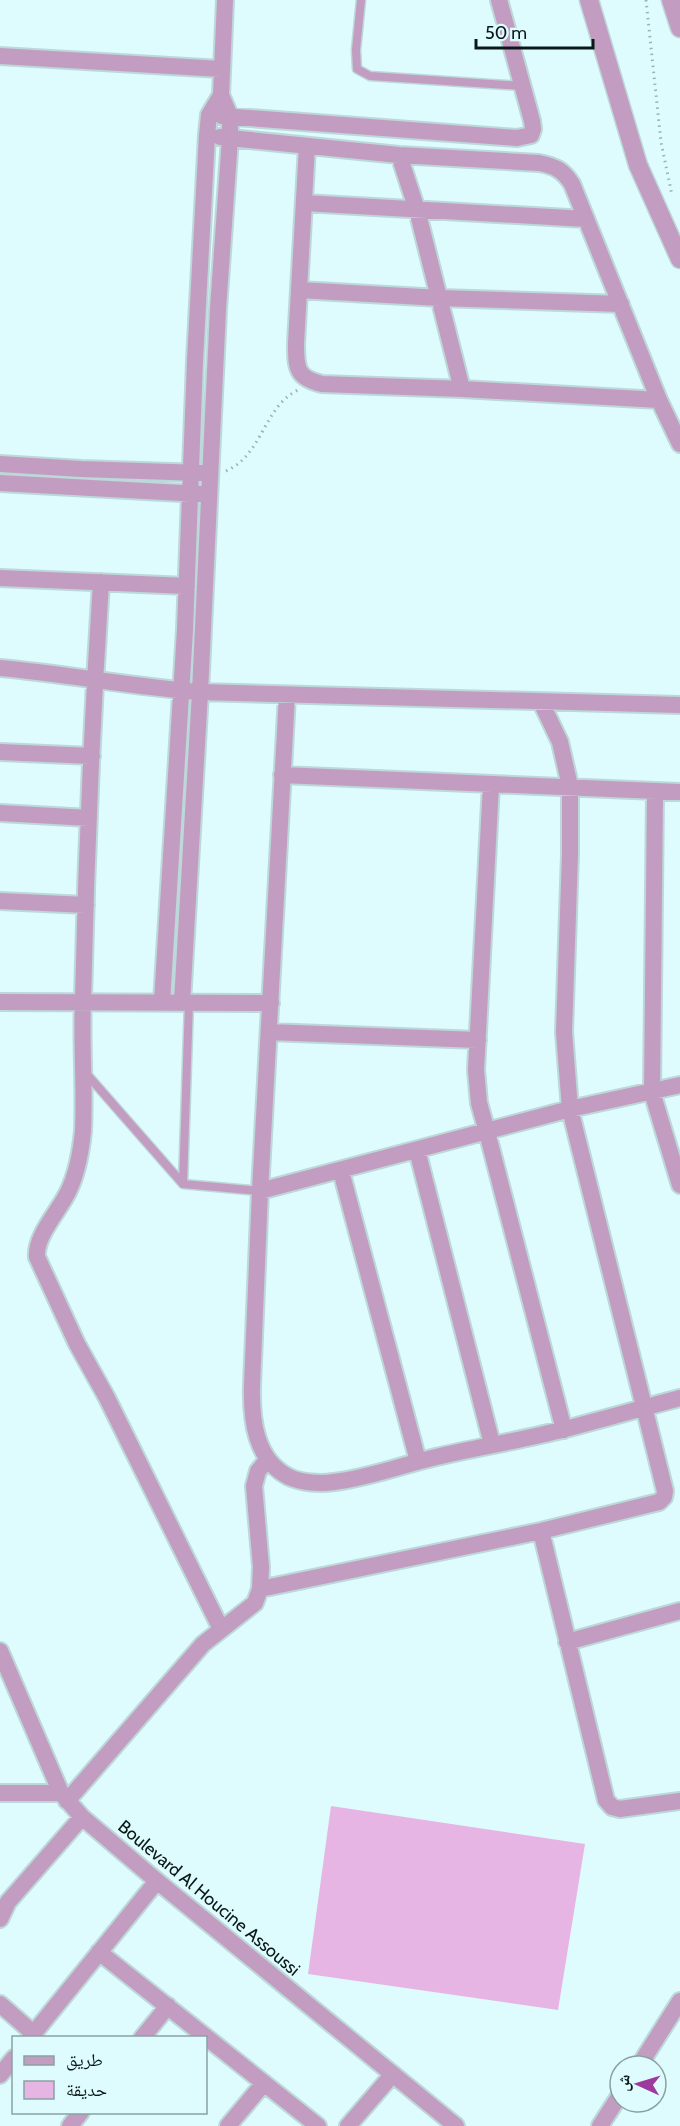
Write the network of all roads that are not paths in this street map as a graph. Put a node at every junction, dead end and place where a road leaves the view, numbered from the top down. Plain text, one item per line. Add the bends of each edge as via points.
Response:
1 (225, 0) edge
2 (361, 0) edge
3 (499, 0) edge
4 (589, 0) edge
5 (671, 0) edge
6 (680, 28) edge
7 (0, 56) edge
8 (221, 69) junction
9 (523, 87) junction
10 (221, 95) junction
11 (209, 115) junction
12 (230, 117) junction
13 (207, 135) junction
14 (230, 138) junction
15 (307, 146) junction
16 (399, 155) junction
17 (304, 203) junction
18 (417, 210) junction
19 (586, 219) junction
20 (680, 259) edge
21 (298, 290) junction
22 (440, 298) junction
23 (621, 304) junction
24 (462, 389) junction
25 (659, 400) junction
26 (680, 444) edge
27 (0, 464) edge
28 (190, 472) junction
29 (211, 473) junction
30 (0, 483) edge
31 (190, 494) junction
32 (210, 495) junction
33 (0, 578) edge
34 (101, 582) junction
35 (186, 586) junction
36 (0, 668) edge
37 (95, 680) junction
38 (182, 691) junction
39 (200, 692) junction
40 (287, 694) junction
41 (541, 702) junction
42 (680, 705) edge
43 (0, 752) edge
44 (92, 756) junction
45 (282, 775) junction
46 (491, 783) junction
47 (570, 786) junction
48 (655, 791) junction
49 (680, 792) edge
50 (0, 813) edge
51 (89, 818) junction
52 (0, 901) edge
53 (86, 905) junction
54 (0, 1002) edge
55 (162, 1002) junction
56 (186, 1002) junction
57 (82, 1003) junction
58 (271, 1003) junction
59 (269, 1032) junction
60 (477, 1040) junction
61 (84, 1071) junction
62 (680, 1085) edge
63 (652, 1092) junction
64 (570, 1109) junction
65 (486, 1132) junction
66 (417, 1150) junction
67 (341, 1171) junction
68 (183, 1184) junction
69 (680, 1185) edge
70 (260, 1191) junction
71 (680, 1398) edge
72 (644, 1407) junction
73 (564, 1430) junction
74 (492, 1444) junction
75 (268, 1459) junction
76 (418, 1461) junction
77 (541, 1531) junction
78 (260, 1589) junction
79 (680, 1611) edge
80 (221, 1629) junction
81 (567, 1642) junction
82 (0, 1651) edge
83 (0, 1793) edge
84 (64, 1797) junction
85 (680, 1801) edge
86 (82, 1817) junction
87 (157, 1881) junction
88 (4, 1901) edge
89 (0, 1919) edge
90 (99, 1952) junction
91 (680, 2001) edge
92 (0, 2004) edge
93 (168, 2006) junction
94 (32, 2035) edge
95 (143, 2036) edge
96 (205, 2036) edge
97 (207, 2037) edge
98 (647, 2054) edge
99 (12, 2060) edge
100 (393, 2074) junction
101 (0, 2075) edge
102 (264, 2083) junction
103 (79, 2114) edge
104 (70, 2126) edge
105 (228, 2126) edge
106 (318, 2126) edge
107 (348, 2126) edge
108 (456, 2126) edge

1 - 8 street
2 - 9 lane via 357,69 370,76
3 - 9 street
4 - 20 street via 638,165
5 - 6 street
7 - 8 street
8 - 10 street
9 - 12 street via 533,129 525,137
10 - 11 street
10 - 12 street
11 - 12 street
11 - 13 street
12 - 14 street
13 - 14 street
13 - 28 street
14 - 15 street
14 - 29 street
15 - 16 street
15 - 17 street
16 - 18 street
16 - 19 street via 553,166 565,173 572,184
17 - 18 street
17 - 21 street
18 - 19 street
18 - 22 street
19 - 23 street
21 - 22 street
21 - 24 street via 297,366 304,378 322,384
22 - 23 street
22 - 24 street
23 - 25 street
24 - 25 street
25 - 26 street
27 - 28 street
28 - 29 street
28 - 31 street
29 - 32 street
30 - 31 street
31 - 32 street
31 - 35 street
32 - 39 street
33 - 34 street
34 - 35 street
34 - 37 street
35 - 38 street
36 - 37 street
37 - 38 street
37 - 44 street
38 - 39 street
38 - 55 street
39 - 40 street
39 - 56 street
40 - 41 street
40 - 45 street
41 - 42 street
41 - 47 street via 560,742
43 - 44 street
44 - 51 street
45 - 46 street
45 - 58 street
46 - 47 street
46 - 60 street
47 - 48 street
47 - 64 street via 564,1032
48 - 49 street
48 - 63 street
50 - 51 street
51 - 53 street
52 - 53 street
53 - 57 street
54 - 57 street
55 - 56 street
55 - 57 street
56 - 58 street
56 - 68 lane
57 - 61 street
58 - 59 street
59 - 60 street
59 - 70 street
60 - 65 street via 478,1089
61 - 68 lane
61 - 80 street via 83,1131 76,1172 41,1238 37,1257
62 - 63 street
63 - 64 street
63 - 69 street
64 - 65 street
64 - 72 street
65 - 66 street
65 - 73 street
66 - 67 street
66 - 74 street
67 - 70 street
67 - 76 street
68 - 70 lane
70 - 75 street via 251,1414
71 - 72 street
72 - 73 street
72 - 77 street via 664,1497 659,1502
73 - 74 street
74 - 76 street
75 - 76 street via 291,1478 319,1483
75 - 78 street via 258,1471 254,1486
77 - 78 street
77 - 81 street
78 - 80 street via 255,1603
79 - 81 street
80 - 84 street
81 - 85 street via 606,1800 621,1809
82 - 84 street, Boulevard Al Houcine Assoussi
83 - 84 street
84 - 86 street, Boulevard Al Houcine Assoussi
86 - 87 street, Boulevard Al Houcine Assoussi
86 - 88 street
87 - 90 street
87 - 100 street, Boulevard Al Houcine Assoussi
88 - 89 street
90 - 93 street
90 - 94 street
91 - 98 street
92 - 94 street
93 - 95 street
93 - 96 street
97 - 102 street
99 - 101 street
100 - 107 street
100 - 108 street, Boulevard Al Houcine Assoussi
102 - 105 street
102 - 106 street
103 - 104 street

